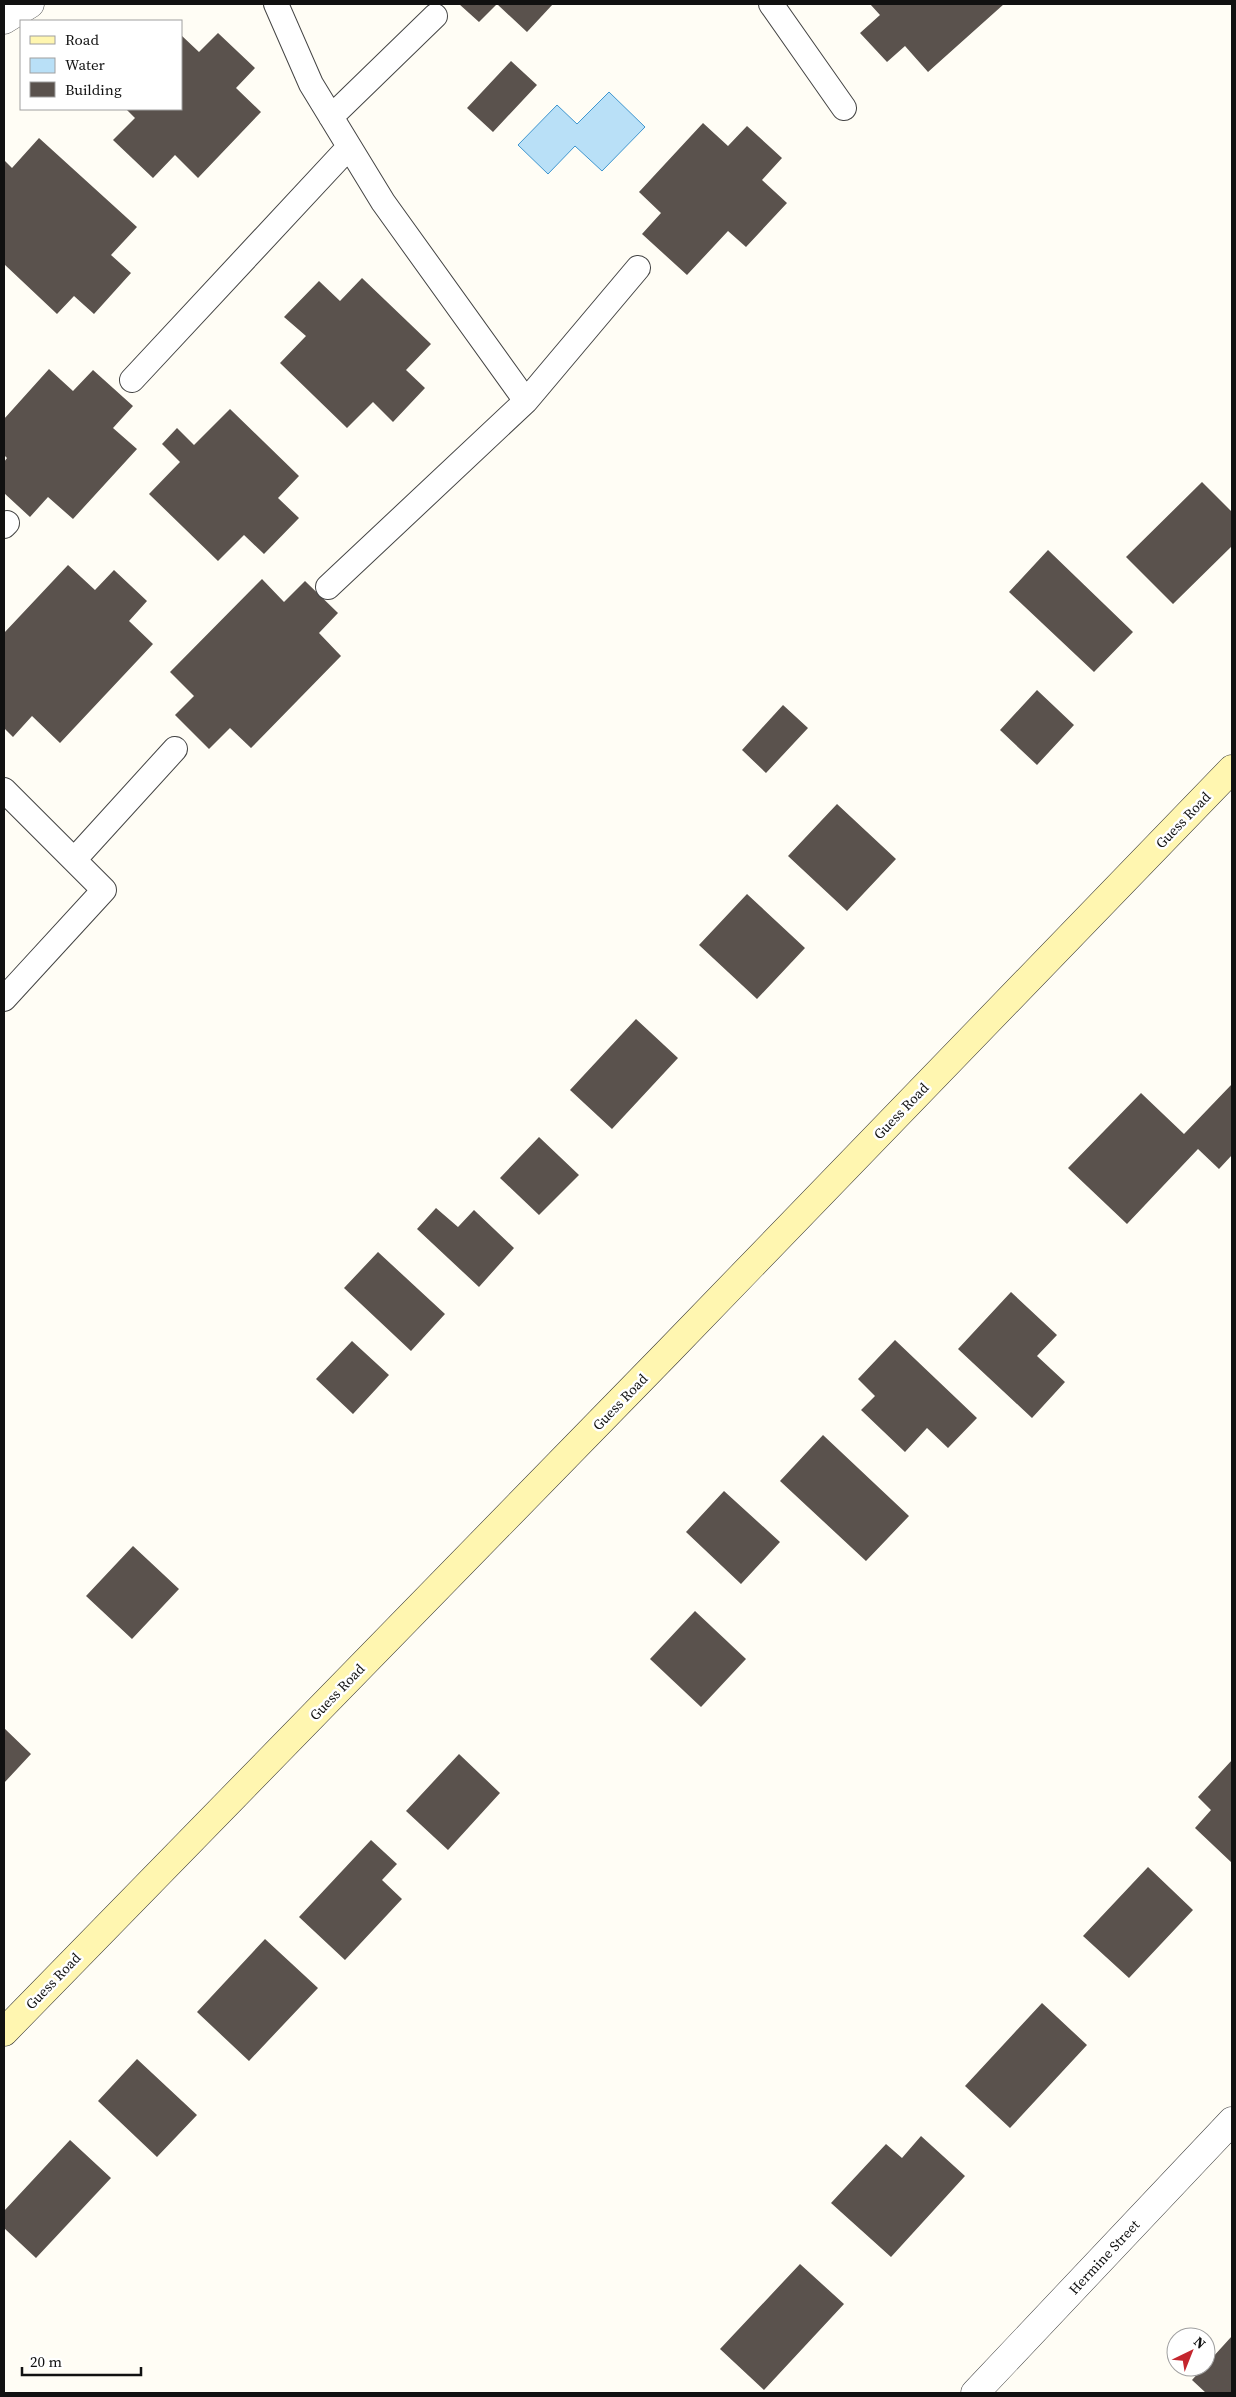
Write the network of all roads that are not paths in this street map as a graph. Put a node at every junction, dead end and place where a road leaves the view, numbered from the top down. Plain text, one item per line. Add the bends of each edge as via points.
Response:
1 (30, 4) edge
2 (276, 4) edge
3 (771, 4) edge
4 (435, 16) dead end
5 (4, 20) edge
6 (844, 108) dead end
7 (331, 117) junction
8 (349, 147) junction
9 (638, 268) dead end
10 (132, 380) dead end
11 (526, 401) junction
12 (328, 587) dead end
13 (175, 749) dead end
14 (1232, 769) edge
15 (4, 790) edge
16 (74, 860) junction
17 (4, 999) edge
18 (4, 2032) edge
19 (1232, 2121) edge
20 (975, 2393) edge

1 - 5 street
2 - 7 lane via 311,84
3 - 6 lane
4 - 7 lane
7 - 8 lane
8 - 10 lane
8 - 11 lane via 383,202
9 - 11 lane
11 - 12 lane
13 - 16 lane
14 - 18 main road, Guess Road
15 - 16 lane
16 - 17 lane via 104,890
19 - 20 street, Hermine Street

